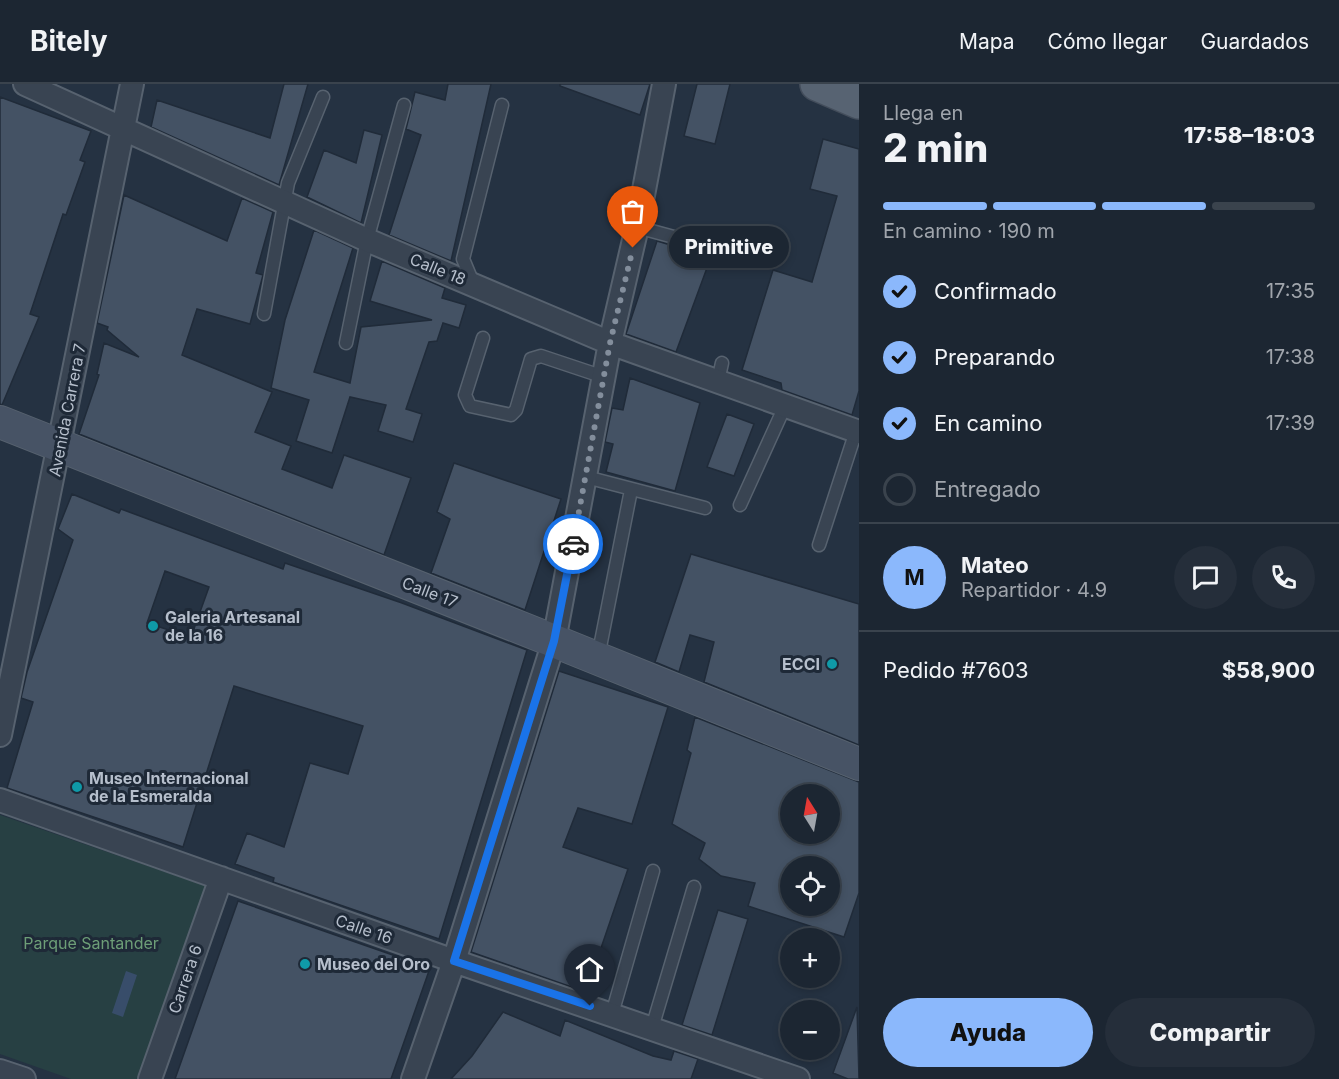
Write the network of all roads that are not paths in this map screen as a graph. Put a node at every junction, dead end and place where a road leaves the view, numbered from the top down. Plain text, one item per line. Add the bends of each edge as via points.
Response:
1 (25, 84) edge
2 (132, 84) edge
3 (664, 84) edge
4 (817, 84) edge
5 (323, 97) dead end
6 (859, 102) edge
7 (404, 105) dead end
8 (502, 105) dead end
9 (124, 129) junction
10 (283, 201) junction
11 (637, 227) junction
12 (367, 240) junction
13 (751, 258) dead end
14 (473, 283) junction
15 (264, 314) dead end
16 (483, 338) dead end
17 (346, 343) dead end
18 (610, 343) junction
19 (604, 377) junction
20 (785, 406) junction
21 (0, 422) edge
22 (858, 431) edge
23 (60, 447) junction
24 (586, 477) junction
25 (631, 490) junction
26 (740, 505) dead end
27 (705, 508) dead end
28 (819, 545) dead end
29 (554, 641) junction
30 (598, 658) junction
31 (0, 735) edge
32 (859, 764) edge
33 (0, 800) edge
34 (653, 871) dead end
35 (221, 879) junction
36 (694, 887) dead end
37 (454, 961) junction
38 (612, 1014) junction
39 (652, 1028) junction
40 (0, 1071) edge
41 (24, 1079) edge
42 (150, 1079) edge
43 (413, 1079) edge
44 (798, 1079) edge

1 - 9 street, Calle 18
2 - 9 street, Avenida Carrera 7
3 - 11 street
4 - 6 main road
5 - 10 lane
7 - 12 lane
8 - 14 lane via 464,259
9 - 10 street, Calle 18
9 - 23 street, Avenida Carrera 7
10 - 12 street, Calle 18
10 - 15 lane
11 - 13 lane
11 - 18 street
12 - 14 street, Calle 18
12 - 17 lane
14 - 18 street, Calle 18
16 - 19 lane via 465,395 470,406 511,415 535,357
18 - 19 street
18 - 20 street, Calle 18 via 720,372
19 - 24 street
20 - 22 street, Calle 18
20 - 26 lane
21 - 23 street, Calle 17
22 - 28 lane
23 - 29 street, Calle 17
23 - 31 street, Avenida Carrera 7
24 - 25 lane
24 - 29 street
25 - 27 lane
25 - 30 lane
29 - 30 street, Calle 17
29 - 37 street
30 - 32 street, Calle 17
33 - 35 street, Calle 16
34 - 38 lane
35 - 37 street, Calle 16
35 - 42 street, Carrera 6
36 - 39 lane
37 - 38 street, Calle 16
37 - 43 street
38 - 39 street, Calle 16
39 - 44 street, Calle 16
40 - 41 street

